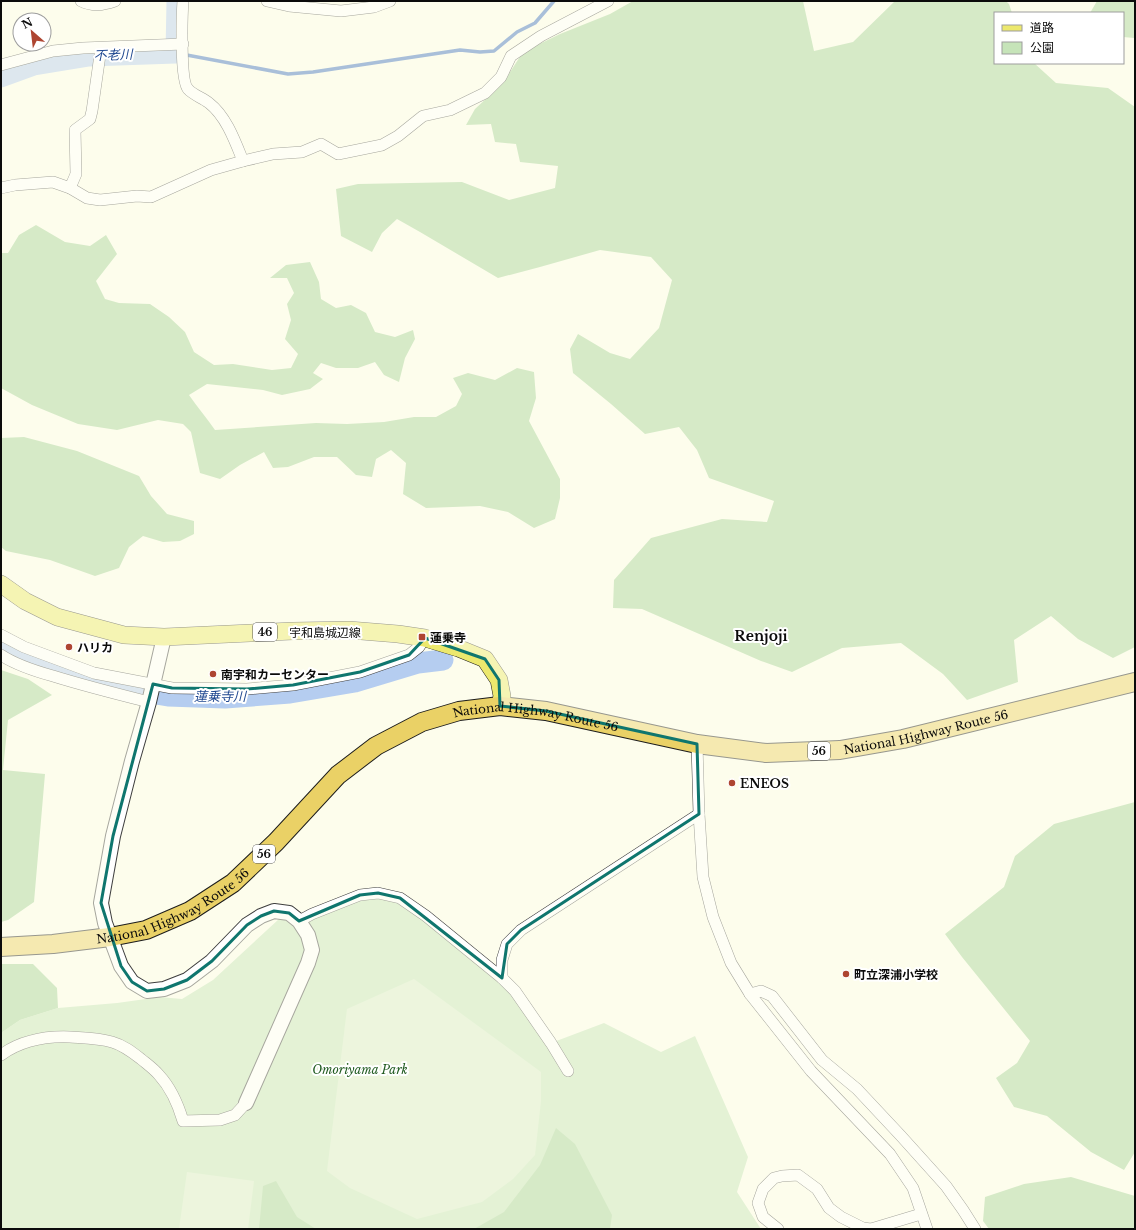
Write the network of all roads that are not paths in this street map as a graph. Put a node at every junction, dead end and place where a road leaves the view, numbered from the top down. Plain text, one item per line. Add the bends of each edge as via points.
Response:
1 (82, 1) edge
2 (114, 1) edge
3 (183, 1) edge
4 (267, 1) edge
5 (390, 1) edge
6 (608, 1) edge
7 (183, 44) junction
8 (102, 48) junction
9 (1, 65) edge
10 (243, 161) junction
11 (1, 188) edge
12 (70, 188) junction
13 (1, 584) edge
14 (1, 635) edge
15 (164, 637) junction
16 (425, 638) junction
17 (1, 656) edge
18 (1135, 682) edge
19 (153, 684) junction
20 (149, 702) junction
21 (500, 706) junction
22 (697, 744) junction
23 (698, 814) junction
24 (299, 921) junction
25 (110, 938) junction
26 (1, 947) edge
27 (502, 978) junction
28 (750, 994) junction
29 (1, 1055) edge
30 (568, 1071) dead end
31 (246, 1103) joint
32 (921, 1214) junction
33 (778, 1229) edge
34 (928, 1229) edge
35 (975, 1229) edge

1 - 2 street via 89,5 101,5
3 - 7 street
4 - 5 street via 341,12 374,7
6 - 10 street via 541,36 512,56 501,77 485,93 450,110 423,116 382,145 338,154 321,144 302,152 273,154
7 - 8 street
7 - 10 street via 184,80 188,89 210,103 220,114
8 - 9 street via 53,51
8 - 12 street via 90,119 75,130 76,174
10 - 12 street via 211,170 151,197 100,200 87,198
11 - 12 street via 15,184 53,182
13 - 15 main road, 宇和島城辺線 / 46 via 24,601 56,617 124,635
14 - 19 street via 24,647 94,673
15 - 16 main road, 宇和島城辺線 / 46 via 349,630
15 - 19 street
16 - 19 street via 409,655 360,672 293,685 247,689 172,688
16 - 21 main road, 宇和島城辺線 / 46 via 485,659 498,680 502,696
17 - 20 street via 44,674 89,688
18 - 22 highway, National Highway Route 56 / 56 via 903,739 840,750 766,753
19 - 20 street
20 - 25 street via 113,836 101,903
21 - 22 highway, National Highway Route 56 / 56 via 546,711
21 - 25 highway, National Highway Route 56 / 56 via 459,711 422,722 376,746 338,775 276,842 233,883 190,911 146,930
22 - 23 street
23 - 27 street via 521,930 507,944 502,960
23 - 28 street via 703,877 713,917 731,963
24 - 25 street via 289,913 274,911 261,916 247,925 212,962 187,980 164,989 147,991 132,982 121,966
24 - 27 street via 360,895 378,893 400,898
24 - 31 street via 308,935 312,950
25 - 26 highway, National Highway Route 56 / 56
27 - 30 street via 551,1043
28 - 32 street via 811,1071 890,1154 913,1188
28 - 35 street via 761,991 772,996 822,1060 857,1090 946,1186
29 - 31 street via 10,1048 35,1039 95,1038 114,1042 131,1051 158,1074 178,1105 183,1121 220,1120 235,1115
32 - 33 street via 871,1229 863,1228 829,1208 817,1189 798,1175 782,1176 774,1178 763,1189 758,1202 763,1217
32 - 34 street

